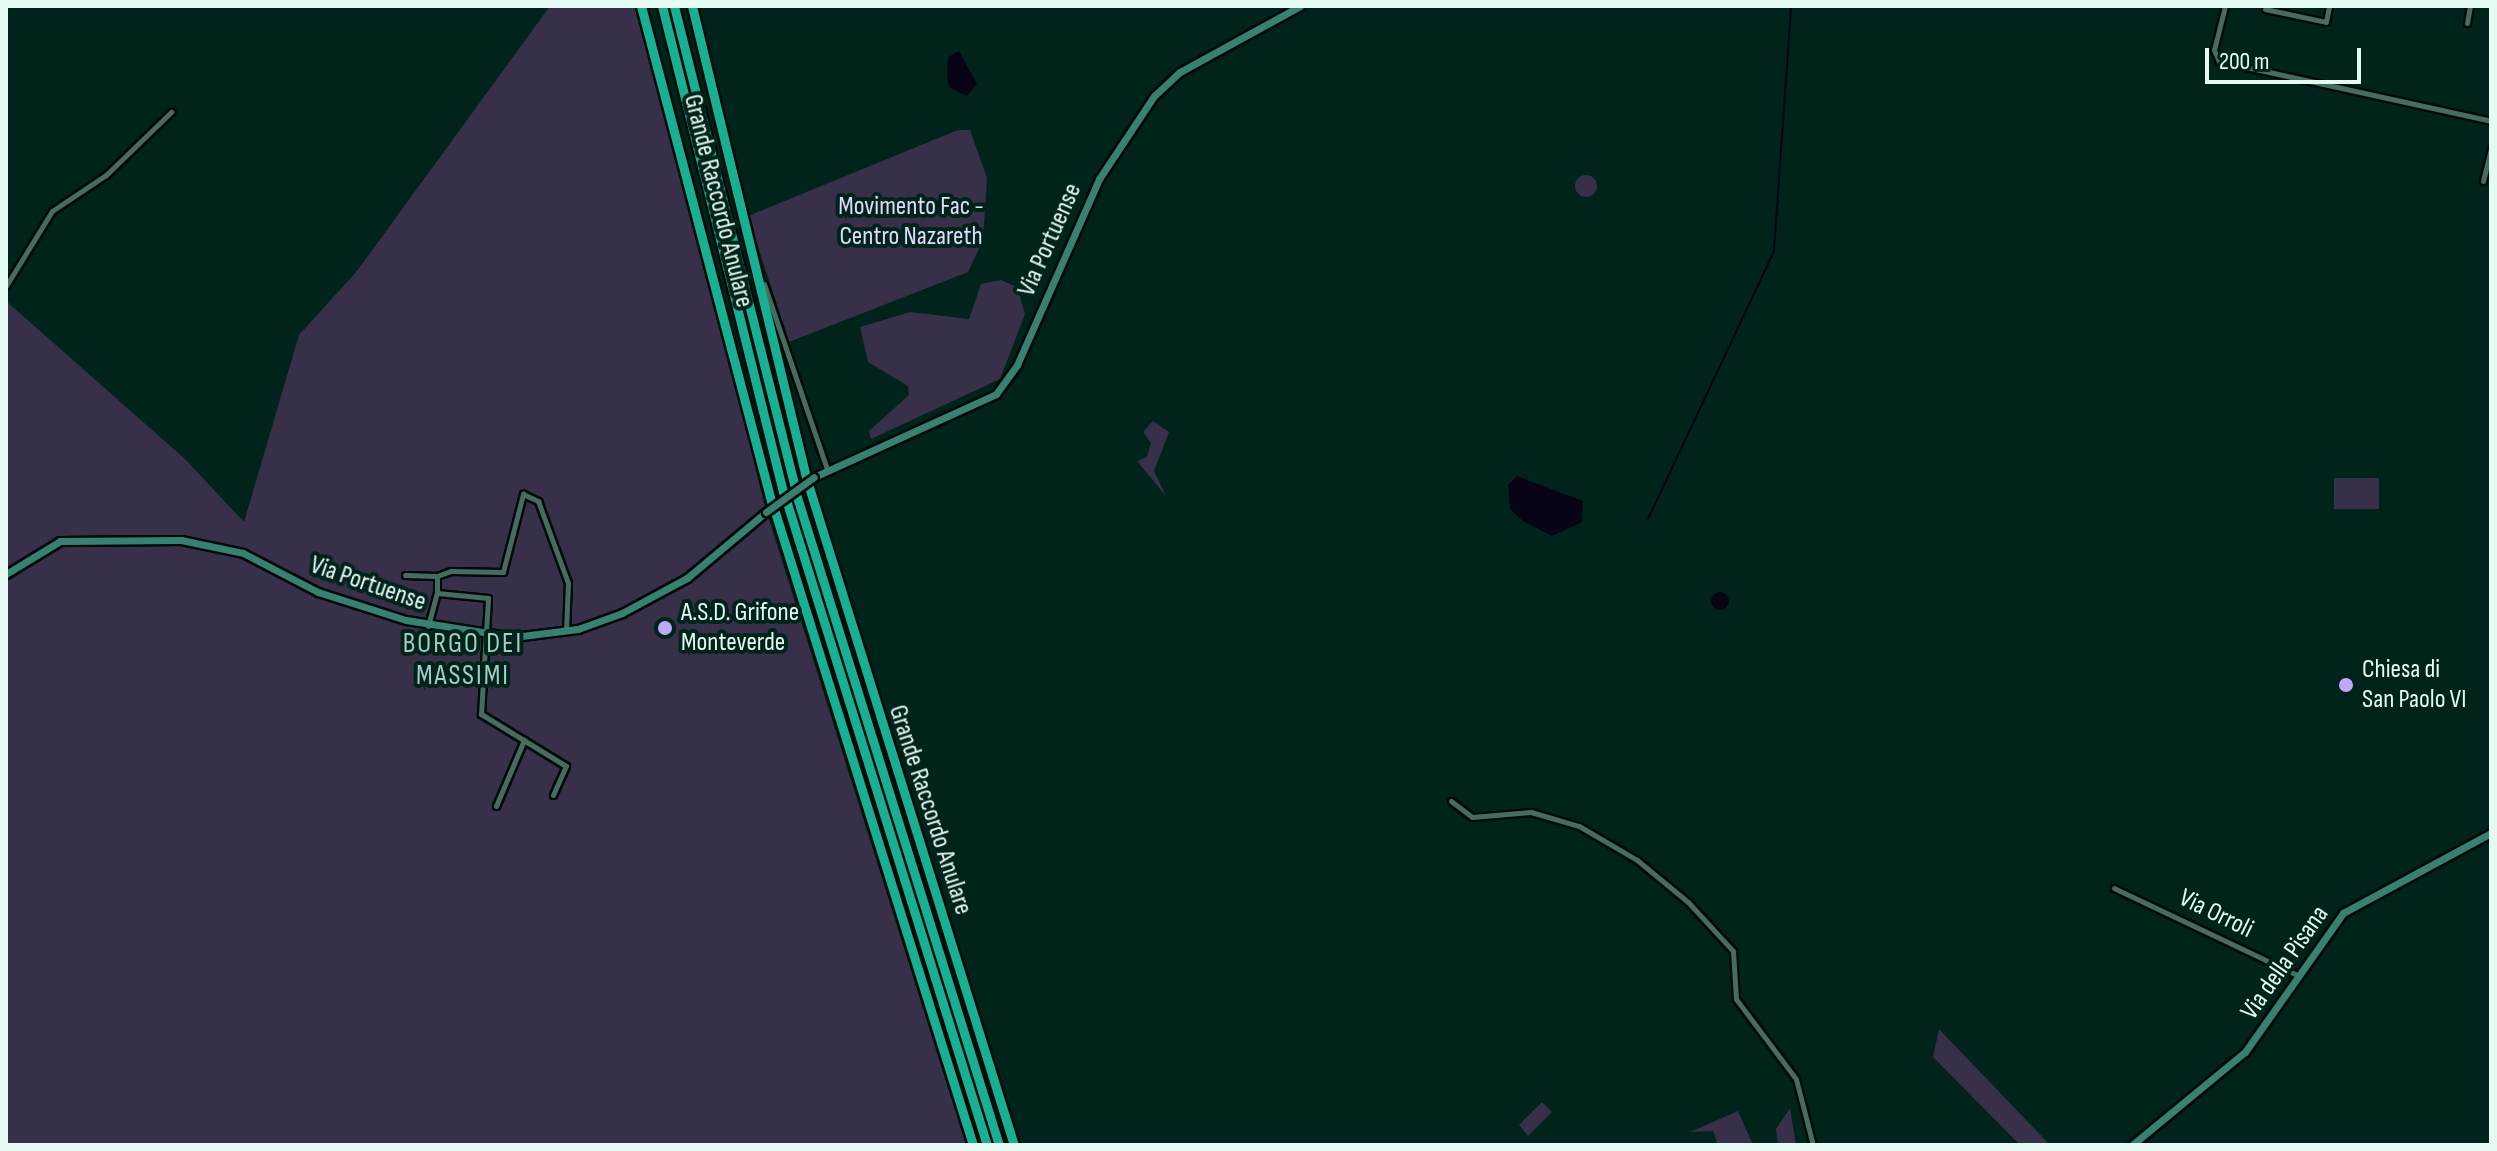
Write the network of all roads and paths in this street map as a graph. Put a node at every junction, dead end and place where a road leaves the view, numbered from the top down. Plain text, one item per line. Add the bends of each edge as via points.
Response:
1 (641, 6) edge
2 (662, 6) edge
3 (674, 6) edge
4 (692, 6) edge
5 (1300, 6) edge
6 (2225, 6) edge
7 (2329, 6) edge
8 (2470, 6) edge
9 (2265, 9) dead end
10 (2467, 23) dead end
11 (171, 112) dead end
12 (2491, 121) edge
13 (2491, 149) edge
14 (2483, 181) dead end
15 (754, 247) dead end
16 (6, 286) edge
17 (827, 469) junction
18 (810, 477) junction
19 (794, 485) dead end
20 (809, 487) dead end
21 (783, 492) dead end
22 (797, 497) dead end
23 (771, 501) dead end
24 (787, 503) dead end
25 (770, 512) junction
26 (6, 574) edge
27 (405, 575) dead end
28 (437, 576) junction
29 (437, 593) junction
30 (428, 626) junction
31 (566, 631) junction
32 (489, 636) junction
33 (524, 740) junction
34 (553, 795) dead end
35 (1451, 801) dead end
36 (496, 806) dead end
37 (2491, 833) edge
38 (2114, 888) dead end
39 (2300, 977) junction
40 (972, 1145) edge
41 (987, 1145) edge
42 (999, 1145) edge
43 (1014, 1145) edge
44 (1813, 1145) edge
45 (2132, 1145) edge

1 - 23 highway, Grande Raccordo Anulare
2 - 21 highway, Grande Raccordo Anulare
3 - 19 highway, Grande Raccordo Anulare
4 - 18 highway, Grande Raccordo Anulare
5 - 17 main road, Via Portuense via 1180,72 1154,96 1099,179 1017,365 997,392
6 - 12 street via 2214,46 2218,60
7 - 9 street via 2326,22
8 - 10 street
11 - 16 street via 106,175 52,211
13 - 14 street
15 - 17 street
17 - 18 main road, Via Portuense
18 - 25 main road, Via Portuense, bridge
20 - 43 highway, Grande Raccordo Anulare
22 - 42 highway, Grande Raccordo Anulare
24 - 41 highway, Grande Raccordo Anulare
25 - 31 main road, Via Portuense via 687,578 601,623
25 - 40 highway
26 - 30 main road, Via Portuense via 78,538 191,542 243,553 318,592
27 - 28 street
28 - 29 street
28 - 31 street via 503,572 523,494 530,496 538,501 568,583
29 - 30 street
29 - 32 street via 488,598
30 - 32 main road, Via Portuense
31 - 32 main road, Via Portuense
32 - 33 street via 481,714
33 - 34 street via 566,766
33 - 36 street
35 - 44 street via 1471,817 1531,812 1579,826 1629,854 1688,902 1733,951 1736,999 1796,1079
37 - 39 main road, Via della Pisana via 2355,903
38 - 39 street, Via Orroli
39 - 45 main road, Via della Pisana via 2238,1060

